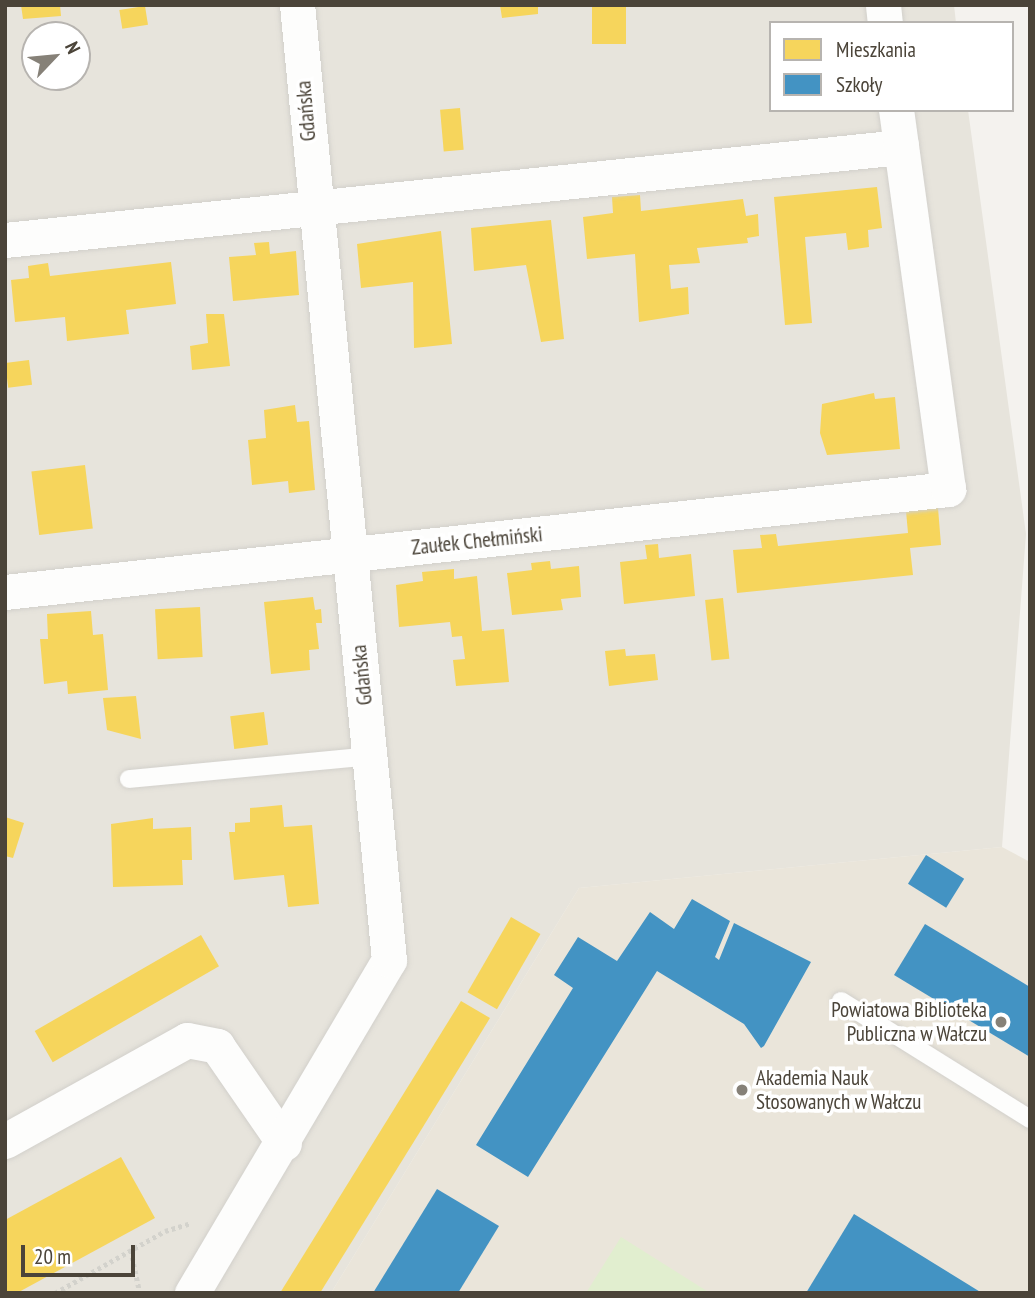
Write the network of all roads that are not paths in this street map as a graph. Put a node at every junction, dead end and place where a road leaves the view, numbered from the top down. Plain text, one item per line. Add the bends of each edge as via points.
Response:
1 (297, 5) edge
2 (896, 112) edge
3 (901, 147) junction
4 (314, 210) junction
5 (5, 240) edge
6 (349, 555) junction
7 (5, 592) edge
8 (371, 756) junction
9 (129, 779) dead end
10 (841, 1001) dead end
11 (1030, 1119) edge
12 (5, 1141) edge
13 (284, 1143) junction
14 (192, 1293) edge

1 - 4 street, Gdańska
2 - 3 street
3 - 4 street
3 - 6 street, Zaułek Chełmiński via 948,489
4 - 5 street
4 - 6 street, Gdańska
6 - 7 street, Zaułek Chełmiński
6 - 8 street, Gdańska
8 - 9 lane
8 - 13 street, Gdańska via 389,960
10 - 11 lane
12 - 13 street via 187,1040 217,1046
13 - 14 street, Gdańska

